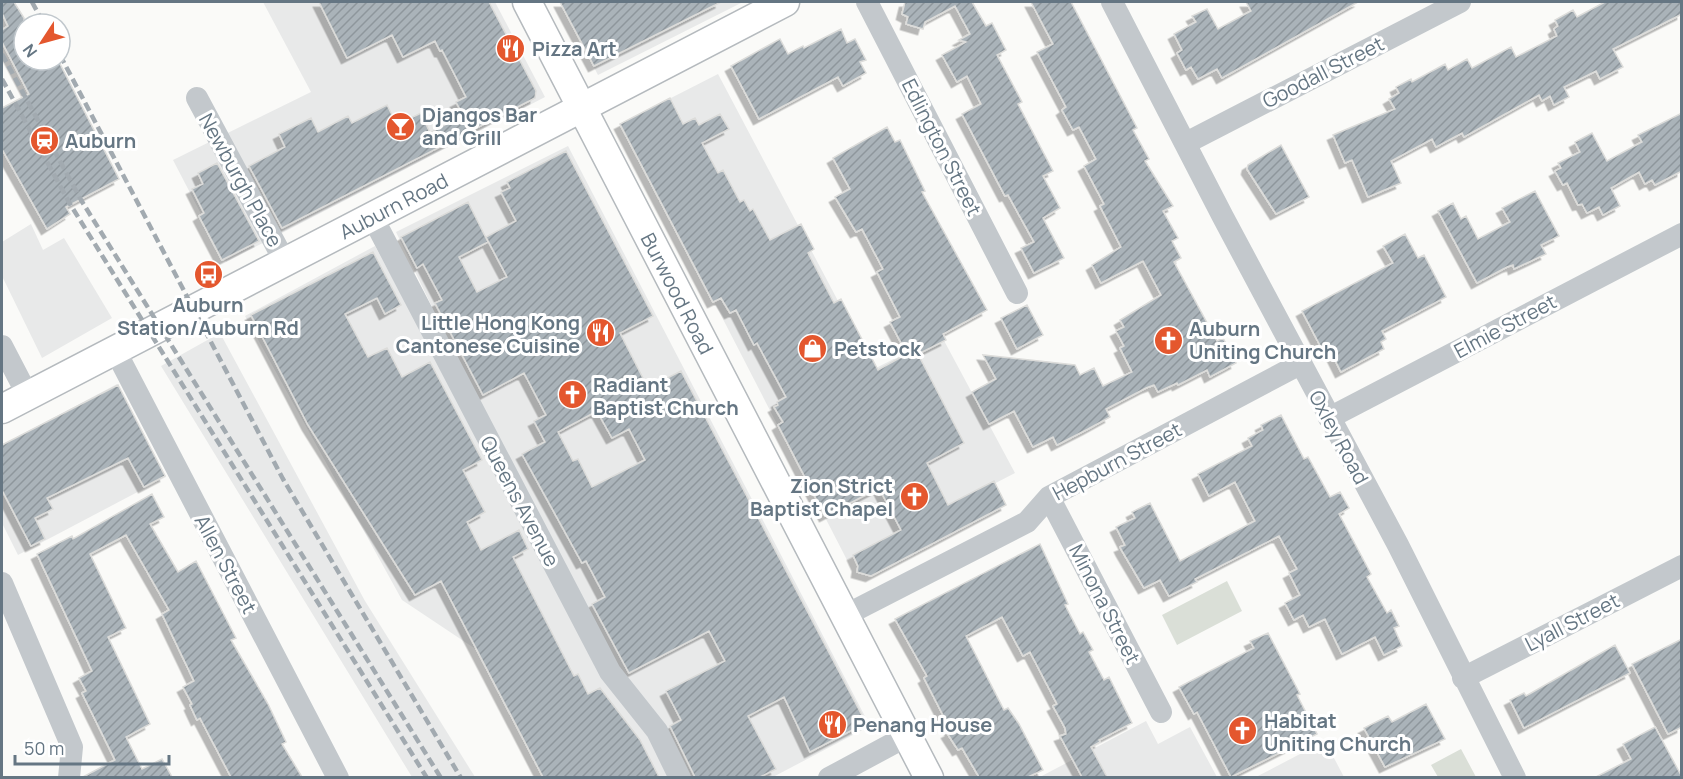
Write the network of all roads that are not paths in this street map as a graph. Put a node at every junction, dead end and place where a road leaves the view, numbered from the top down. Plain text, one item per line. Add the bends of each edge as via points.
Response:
1 (526, 2) edge
2 (867, 2) edge
3 (1112, 2) edge
4 (1460, 2) edge
5 (769, 5) edge
6 (197, 98) dead end
7 (581, 109) junction
8 (1186, 143) junction
9 (372, 216) junction
10 (1682, 234) edge
11 (285, 262) junction
12 (1017, 293) dead end
13 (2, 346) edge
14 (115, 350) junction
15 (1300, 364) junction
16 (28, 396) junction
17 (2, 409) edge
18 (1329, 418) junction
19 (1049, 497) junction
20 (1682, 566) edge
21 (2, 583) edge
22 (844, 616) junction
23 (1463, 678) junction
24 (1161, 712) dead end
25 (907, 735) junction
26 (69, 777) edge
27 (338, 777) edge
28 (680, 777) edge
29 (829, 777) edge
30 (929, 777) edge
31 (1515, 777) edge

1 - 7 main road, Burwood Road
2 - 12 street, Edlington Street
3 - 8 street, Oxley Road
4 - 8 street, Goodall Street
5 - 7 main road, Auburn Road
6 - 11 street, Newburgh Place
7 - 9 main road, Auburn Road
7 - 22 main road, Burwood Road
8 - 15 street, Oxley Road
9 - 11 main road, Auburn Road
9 - 28 street, Queens Avenue via 610,672 657,731
10 - 18 street, Elmie Street
11 - 14 main road, Auburn Road
13 - 16 street
14 - 16 main road, Auburn Road
14 - 27 street, Allen Street
15 - 18 street, Oxley Road
15 - 19 street, Hepburn Street
16 - 17 main road, Auburn Road
18 - 23 street, Oxley Road via 1398,545
19 - 22 street, Hepburn Street via 1027,522
19 - 24 street, Minona Street
20 - 23 street, Lyall Street
21 - 26 street via 72,747
22 - 25 main road, Burwood Road
23 - 31 street, Oxley Road
25 - 29 street
25 - 30 main road, Burwood Road

